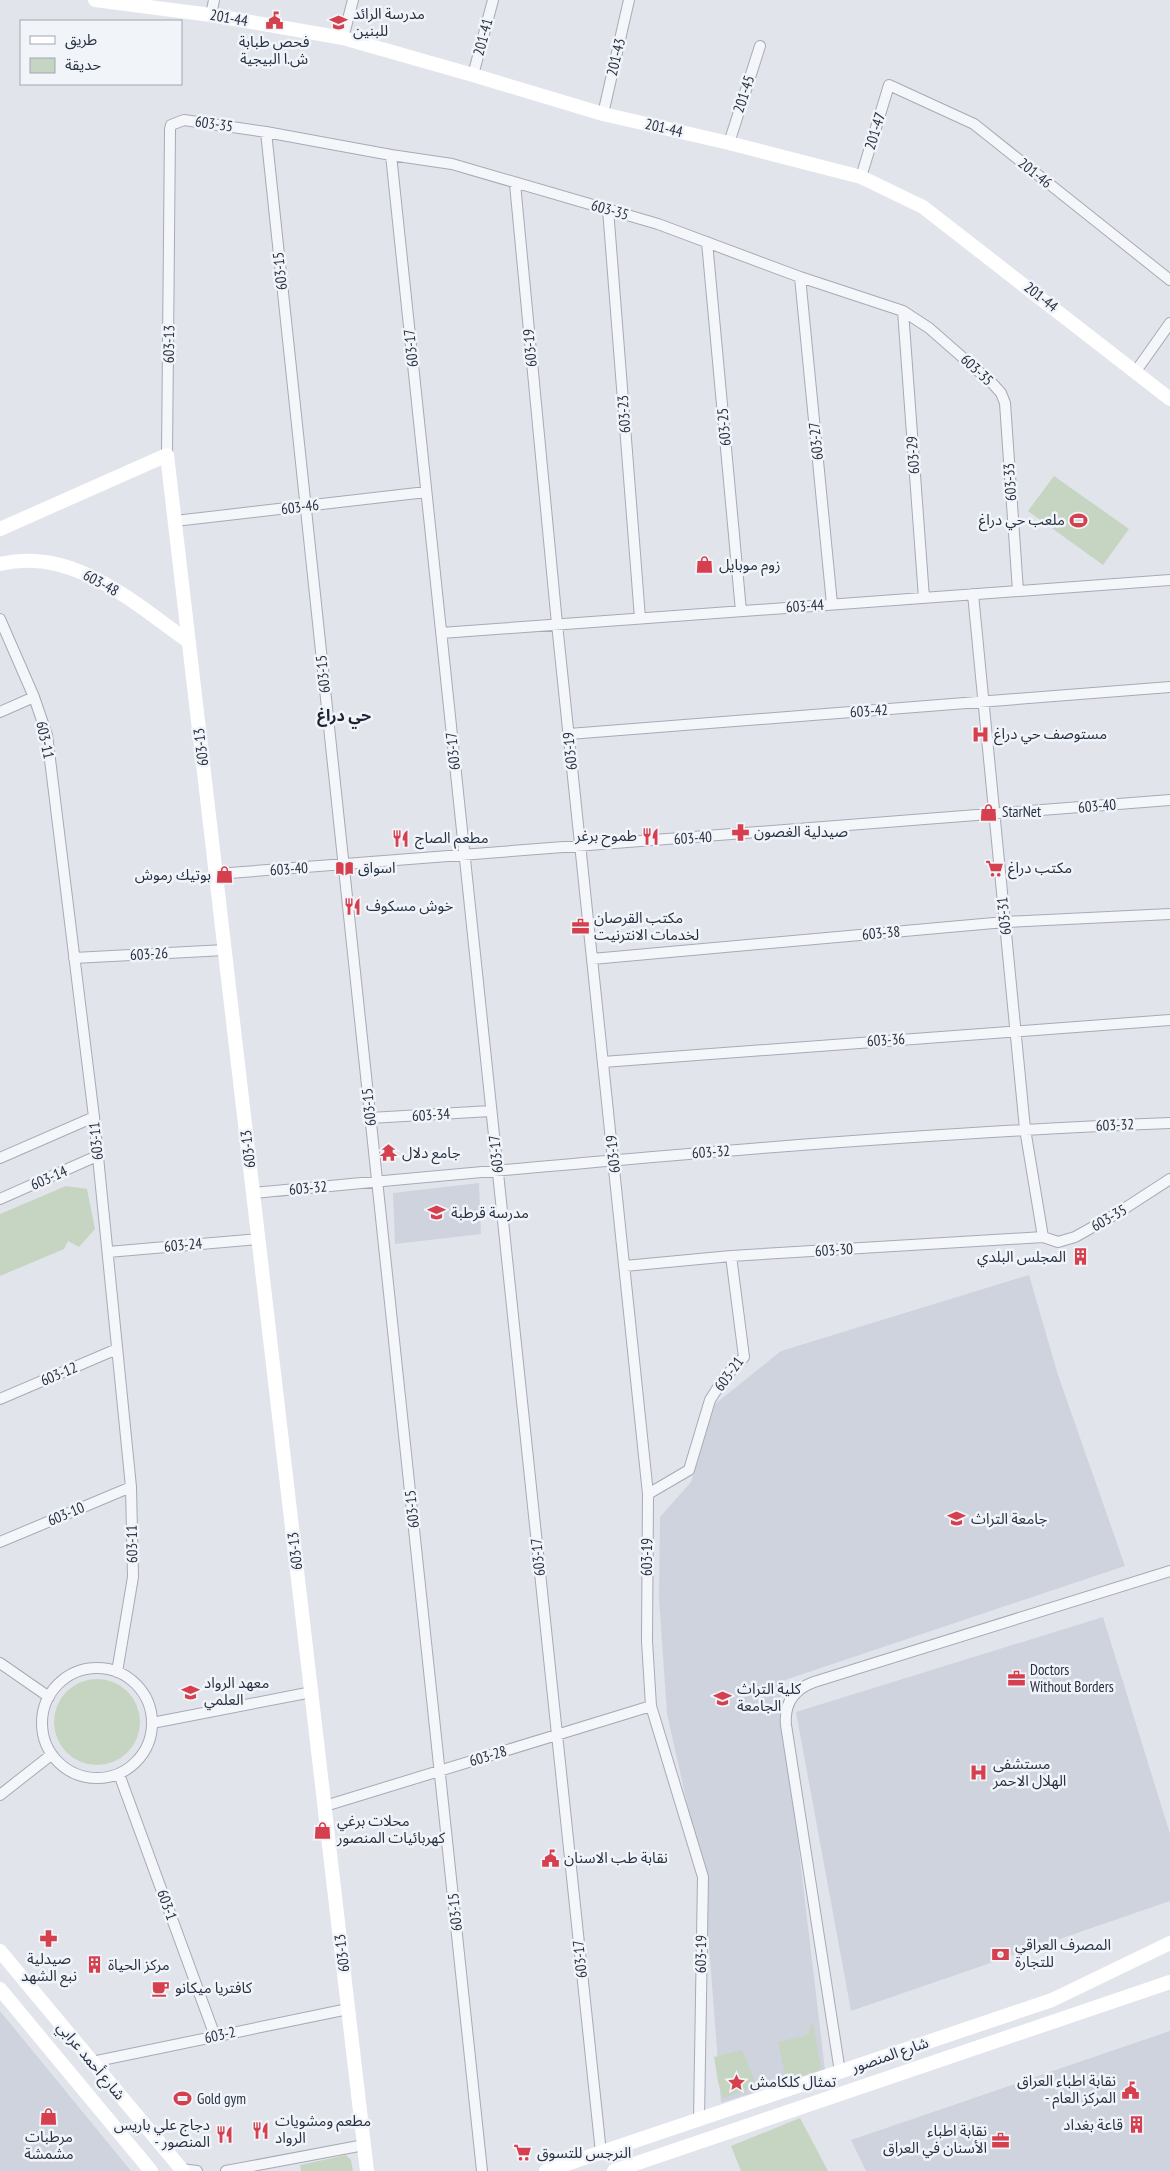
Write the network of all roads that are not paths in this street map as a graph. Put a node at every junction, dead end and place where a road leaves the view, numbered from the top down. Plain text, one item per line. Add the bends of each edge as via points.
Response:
1 (95, 0) edge
2 (214, 0) edge
3 (353, 0) edge
4 (493, 0) edge
5 (628, 0) edge
6 (211, 15) junction
7 (343, 38) junction
8 (760, 46) dead end
9 (473, 74) junction
10 (889, 85) joint
11 (603, 114) junction
12 (172, 125) joint
13 (266, 132) junction
14 (729, 143) junction
15 (390, 155) junction
16 (861, 177) junction
17 (515, 184) junction
18 (608, 209) junction
19 (707, 242) junction
20 (800, 277) junction
21 (1170, 280) edge
22 (903, 311) junction
23 (1170, 323) edge
24 (1136, 371) junction
25 (1170, 399) edge
26 (1005, 403) joint
27 (167, 455) junction
28 (426, 492) junction
29 (305, 506) junction
30 (175, 521) junction
31 (0, 528) edge
32 (0, 564) edge
33 (1170, 580) edge
34 (1018, 591) junction
35 (973, 594) junction
36 (924, 598) junction
37 (832, 604) junction
38 (741, 611) junction
39 (640, 618) junction
40 (0, 619) edge
41 (557, 624) junction
42 (441, 632) junction
43 (189, 642) junction
44 (1170, 687) edge
45 (34, 697) junction
46 (984, 702) junction
47 (0, 712) edge
48 (569, 734) junction
49 (1170, 800) edge
50 (994, 814) junction
51 (580, 846) junction
52 (464, 855) junction
53 (343, 865) junction
54 (216, 874) junction
55 (1170, 914) edge
56 (1005, 922) junction
57 (225, 950) junction
58 (74, 958) junction
59 (592, 959) junction
60 (1170, 1020) edge
61 (1016, 1030) junction
62 (603, 1062) junction
63 (491, 1111) junction
64 (94, 1117) junction
65 (370, 1118) junction
66 (1170, 1123) edge
67 (1025, 1128) junction
68 (98, 1156) junction
69 (0, 1158) edge
70 (613, 1159) junction
71 (497, 1170) junction
72 (1170, 1179) edge
73 (377, 1182) junction
74 (253, 1194) junction
75 (0, 1200) edge
76 (1043, 1237) junction
77 (259, 1239) junction
78 (108, 1252) junction
79 (731, 1256) junction
80 (625, 1266) junction
81 (117, 1349) junction
82 (0, 1399) edge
83 (131, 1487) junction
84 (648, 1494) junction
85 (0, 1542) edge
86 (1170, 1571) edge
87 (0, 1663) edge
88 (117, 1672) junction
89 (312, 1692) junction
90 (48, 1697) junction
91 (651, 1706) junction
92 (152, 1723) junction
93 (557, 1735) junction
94 (51, 1754) junction
95 (440, 1771) junction
96 (119, 1774) junction
97 (0, 1795) edge
98 (325, 1806) junction
99 (1170, 1943) edge
100 (0, 1951) edge
101 (1170, 1972) edge
102 (1170, 1982) edge
103 (0, 1990) edge
104 (1102, 2005) junction
105 (348, 2009) junction
106 (215, 2036) junction
107 (92, 2062) junction
108 (840, 2072) junction
109 (699, 2119) junction
110 (364, 2145) junction
111 (601, 2153) junction
112 (182, 2170) edge
113 (152, 2171) edge
114 (197, 2171) edge
115 (226, 2171) edge
116 (367, 2171) edge
117 (482, 2171) edge
118 (546, 2171) edge
119 (614, 2171) edge

1 - 6 street, 201-44
2 - 6 street
3 - 7 street
4 - 9 street, 201-41
5 - 11 street, 201-43
6 - 7 street, 201-44
7 - 9 street, 201-44
8 - 14 street, 201-45
9 - 11 street, 201-44
10 - 16 street, 201-47
10 - 21 street, 201-46 via 974,124
11 - 14 street, 201-44
12 - 13 street, 603-35 via 184,120
12 - 27 street, 603-13
13 - 15 street, 603-35
13 - 29 street, 603-15
14 - 16 street, 201-44
15 - 17 street, 603-35 via 452,164
15 - 28 street, 603-17
16 - 24 street, 201-44 via 923,206
17 - 18 street, 603-35
17 - 41 street, 603-19
18 - 19 street, 603-35
18 - 39 street, 603-23
19 - 20 street, 603-35
19 - 38 street, 603-25
20 - 22 street, 603-35
20 - 37 street, 603-27
22 - 26 street, 603-35 via 974,366 1001,393
22 - 36 street, 603-29
23 - 24 street
24 - 25 street, 201-44
26 - 34 street, 603-33
27 - 30 street, 603-13
27 - 31 street
28 - 29 street, 603-46
28 - 42 street, 603-17
29 - 30 street, 603-46
29 - 53 street, 603-15
30 - 43 street, 603-13
32 - 43 street, 603-48 via 33,561 74,568 121,594
33 - 34 street, 603-44
34 - 35 street, 603-44
35 - 36 street, 603-44
35 - 46 street, 603-31
36 - 37 street, 603-44
37 - 38 street, 603-44
38 - 39 street, 603-44
39 - 41 street, 603-44
40 - 45 street, 603-11
41 - 42 street, 603-44
41 - 48 street, 603-19
42 - 52 street, 603-17
43 - 54 street, 603-13
44 - 46 street, 603-42
45 - 47 street
45 - 58 street, 603-11 via 48,735
46 - 48 street, 603-42
46 - 50 street, 603-31
48 - 51 street, 603-19
49 - 50 street, 603-40
50 - 51 street, 603-40
50 - 56 street, 603-31
51 - 52 street, 603-40
51 - 59 street, 603-19
52 - 53 street, 603-40
52 - 63 street, 603-17
53 - 54 street, 603-40
53 - 65 street, 603-15
54 - 57 street, 603-13
55 - 56 street, 603-38
56 - 59 street, 603-38
56 - 61 street, 603-31
57 - 58 street, 603-26
57 - 74 street, 603-13
58 - 64 street, 603-11
59 - 62 street, 603-19
60 - 61 street, 603-36
61 - 62 street, 603-36
61 - 67 street, 603-31
62 - 70 street, 603-19
63 - 65 street, 603-34
63 - 71 street, 603-17
64 - 68 street, 603-11
64 - 69 street
65 - 73 street, 603-15
66 - 67 street, 603-32
67 - 70 street, 603-32
67 - 76 street, 603-31
68 - 75 street, 603-14
68 - 78 street, 603-11
70 - 71 street, 603-32
70 - 80 street, 603-19
71 - 73 street, 603-32
71 - 93 street, 603-17
72 - 76 street, 603-35 via 1075,1237 1058,1242
73 - 74 street, 603-32
73 - 95 street, 603-15
74 - 77 street, 603-13
76 - 79 street, 603-30
77 - 78 street, 603-24
77 - 89 street, 603-13
78 - 81 street, 603-11
79 - 80 street, 603-30
79 - 84 street, 603-21 via 744,1357 724,1378 710,1400 690,1470
80 - 84 street, 603-19
81 - 82 street, 603-12
81 - 83 street, 603-11
83 - 85 street, 603-10
83 - 88 street, 603-11 via 133,1577
84 - 91 street, 603-19 via 647,1642
86 - 108 street via 814,1682 791,1698 786,1724
87 - 90 street
88 - 90 street via 86,1670 71,1675
88 - 92 street via 142,1693
89 - 92 street
89 - 98 street, 603-13
90 - 94 street via 41,1726
91 - 93 street, 603-28
91 - 109 street, 603-19 via 703,1878
92 - 96 street via 143,1753
93 - 95 street, 603-28
93 - 111 street, 603-17
94 - 96 street via 64,1768 82,1776 100,1778
94 - 97 street
95 - 98 street, 603-28
95 - 117 street, 603-15
96 - 106 street, 603-1
98 - 105 street, 603-13
99 - 108 street, شارع المنصور via 1052,2000
100 - 107 street, شارع أحمد عرابي
101 - 104 street
102 - 104 street, شارع المنصور
103 - 113 street, شارع أحمد عرابي
104 - 119 street, شارع المنصور
105 - 106 street, 603-2
105 - 110 street, 603-13
106 - 107 street, 603-2
107 - 112 street, شارع أحمد عرابي
108 - 109 street, شارع المنصور
109 - 111 street, شارع المنصور
110 - 115 street
110 - 116 street, 603-13
111 - 118 street, شارع المنصور
112 - 114 street

